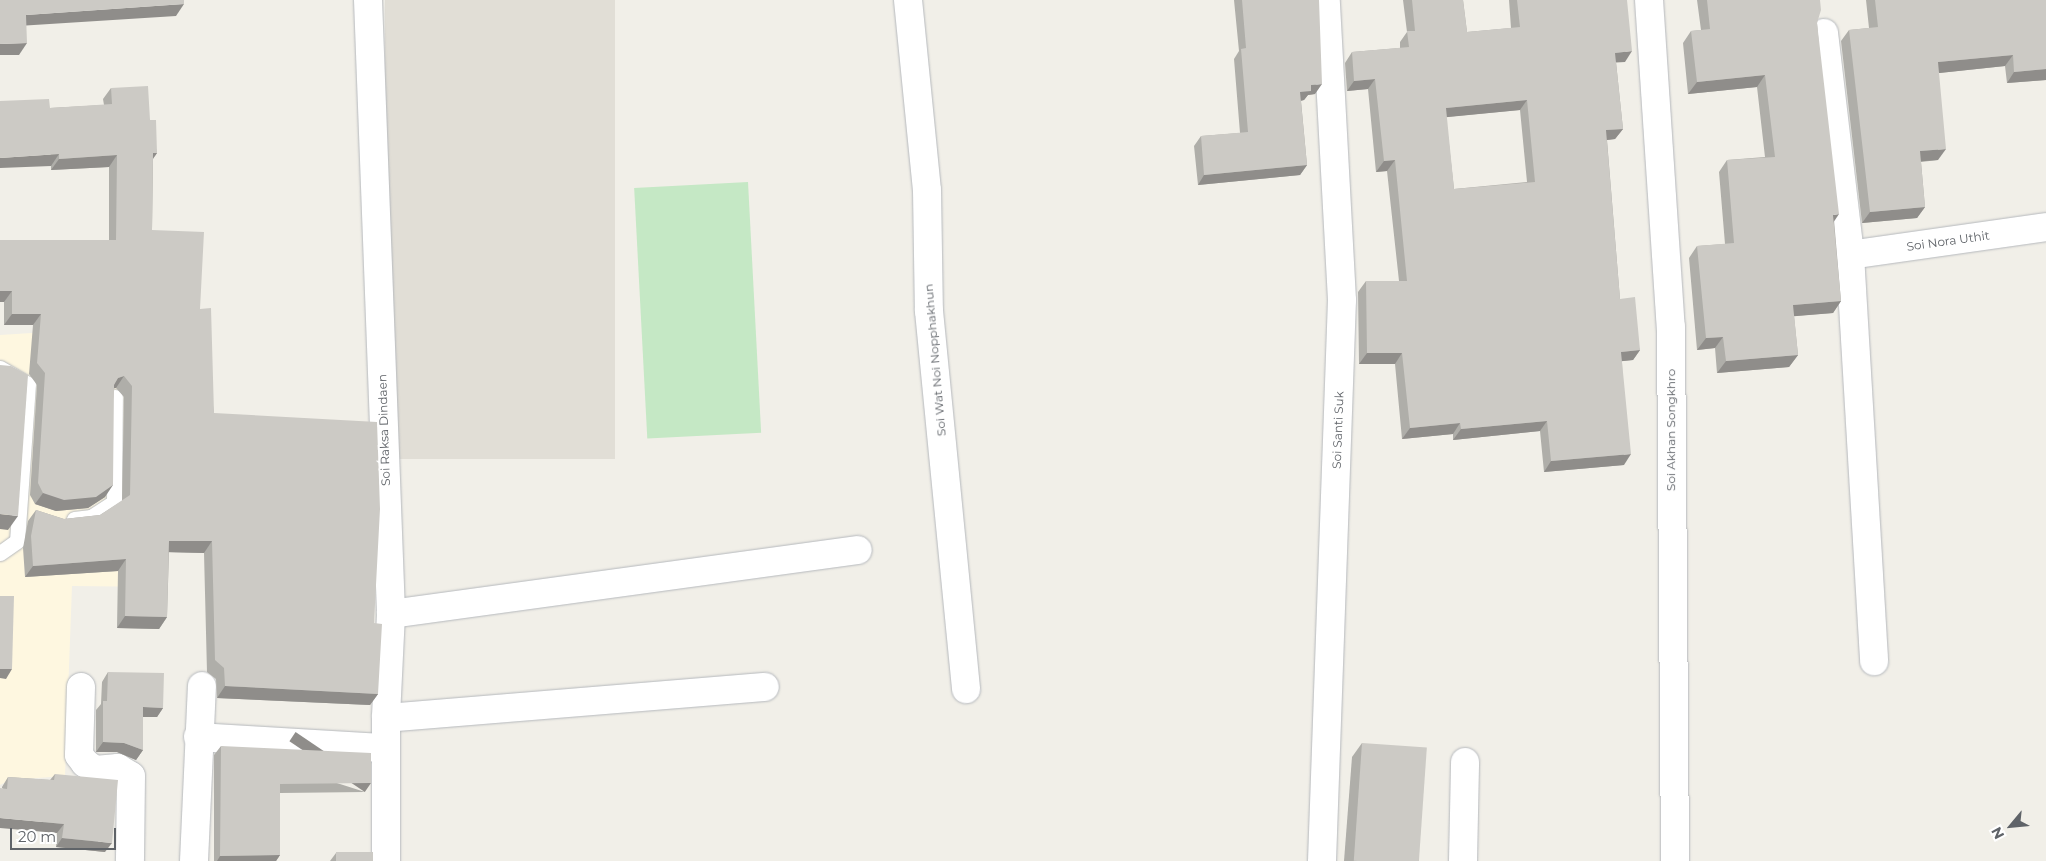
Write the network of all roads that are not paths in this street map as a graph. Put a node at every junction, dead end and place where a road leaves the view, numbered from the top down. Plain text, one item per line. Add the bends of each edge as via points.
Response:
1 (368, 0) edge
2 (908, 0) edge
3 (1326, 0) edge
4 (1649, 0) edge
5 (1824, 33) dead end
6 (2046, 227) edge
7 (1850, 255) junction
8 (0, 368) edge
9 (115, 397) edge
10 (22, 500) junction
11 (38, 515) edge
12 (55, 521) edge
13 (858, 550) dead end
14 (0, 553) edge
15 (391, 614) junction
16 (1874, 661) dead end
17 (202, 686) dead end
18 (81, 687) dead end
19 (765, 687) dead end
20 (966, 689) dead end
21 (386, 718) junction
22 (198, 737) junction
23 (385, 748) junction
24 (1465, 762) dead end
25 (130, 861) edge
26 (194, 861) edge
27 (386, 861) edge
28 (1322, 861) edge
29 (1463, 861) edge
30 (1675, 861) edge

1 - 15 street, Soi Raksa Dindaen
2 - 20 street, Soi Wat Noi Nopphakhun via 927,190 928,311
3 - 28 street, Soi Santi Suk via 1342,300
4 - 30 street, Soi Akhan Songkhro via 1671,328
5 - 7 street
6 - 7 street, Soi Nora Uthit
7 - 16 street
8 - 10 lane via 28,384
9 - 12 lane via 114,502 91,517
10 - 11 lane via 29,512
10 - 14 lane via 17,541
13 - 15 street
15 - 21 street, Soi Raksa Dindaen
17 - 22 street
18 - 25 street via 79,754 84,763 95,770 118,768 131,776
19 - 21 street
21 - 23 street, Soi Raksa Dindaen
22 - 23 street
22 - 26 street
23 - 27 street, Soi Raksa Dindaen
24 - 29 street

